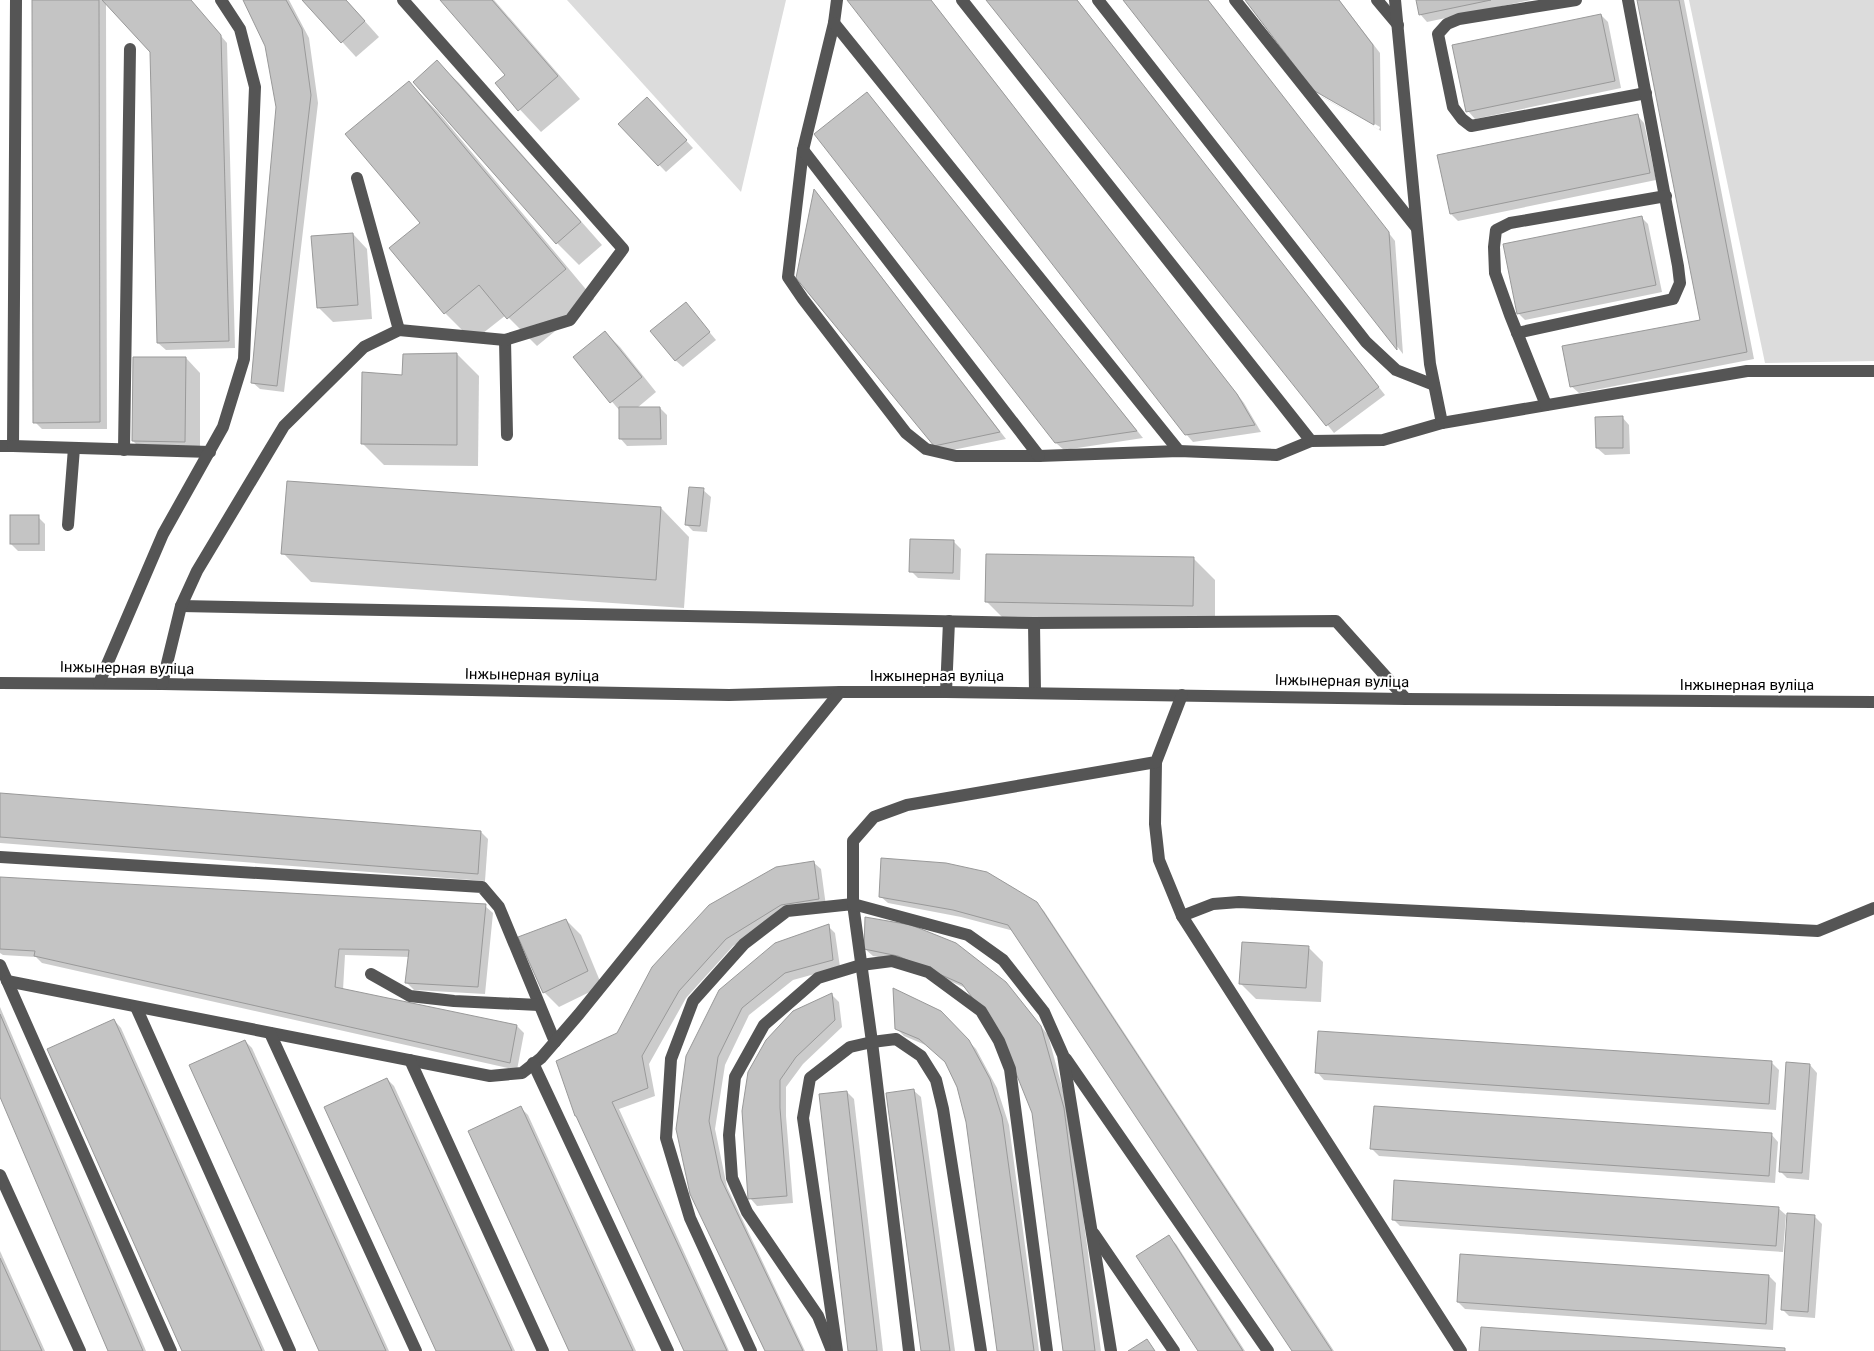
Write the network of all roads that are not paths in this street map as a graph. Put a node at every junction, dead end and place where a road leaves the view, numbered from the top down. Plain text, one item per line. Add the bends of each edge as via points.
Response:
1 (16, 0) edge
2 (221, 0) edge
3 (403, 0) edge
4 (837, 0) edge
5 (962, 0) edge
6 (1098, 0) edge
7 (1235, 0) edge
8 (1377, 0) edge
9 (1395, 0) edge
10 (1576, 0) edge
11 (1628, 0) edge
12 (834, 23) junction
13 (1398, 26) junction
14 (130, 49) dead end
15 (1646, 93) junction
16 (803, 150) junction
17 (357, 178) dead end
18 (1666, 196) junction
19 (1416, 227) junction
20 (399, 330) junction
21 (1517, 333) junction
22 (505, 340) junction
23 (1874, 371) edge
24 (1434, 385) junction
25 (1546, 405) junction
26 (1442, 424) junction
27 (507, 434) dead end
28 (1311, 441) junction
29 (6, 446) edge
30 (74, 448) junction
31 (124, 450) junction
32 (210, 452) junction
33 (1178, 452) junction
34 (1039, 456) junction
35 (68, 525) dead end
36 (181, 606) junction
37 (949, 621) junction
38 (1034, 623) junction
39 (0, 683) edge
40 (99, 683) junction
41 (162, 684) junction
42 (840, 692) junction
43 (946, 692) junction
44 (1035, 692) junction
45 (1182, 695) junction
46 (1406, 698) junction
47 (1874, 702) edge
48 (1156, 762) junction
49 (0, 857) edge
50 (853, 904) junction
51 (1874, 908) edge
52 (1182, 916) junction
53 (0, 965) edge
54 (861, 965) junction
55 (371, 974) dead end
56 (7, 981) junction
57 (539, 1005) junction
58 (136, 1007) junction
59 (270, 1033) junction
60 (555, 1042) junction
61 (872, 1042) junction
62 (1063, 1055) junction
63 (410, 1060) junction
64 (533, 1064) junction
65 (0, 1175) edge
66 (1092, 1231) junction
67 (80, 1351) edge
68 (171, 1351) edge
69 (290, 1351) edge
70 (416, 1351) edge
71 (543, 1351) edge
72 (668, 1351) edge
73 (751, 1351) edge
74 (832, 1351) edge
75 (837, 1351) edge
76 (909, 1351) edge
77 (981, 1351) edge
78 (1047, 1351) edge
79 (1111, 1351) edge
80 (1174, 1351) edge
81 (1268, 1351) edge
82 (1461, 1351) edge

1 - 29 street
2 - 32 street via 240,29 255,87 244,360 223,427
3 - 22 street via 623,250 570,320
4 - 12 street
5 - 28 street
6 - 24 street via 1366,342 1396,370
7 - 19 street
8 - 13 street
9 - 13 street
10 - 15 street via 1447,24 1438,34 1453,107 1462,119 1471,126
11 - 15 street
12 - 16 street
12 - 33 street
13 - 19 street
14 - 31 street
15 - 18 street
16 - 34 street
16 - 34 street via 788,277 906,434 926,449 956,456
17 - 20 street
18 - 21 street via 1680,284 1673,299
18 - 21 street via 1510,223 1496,230 1495,273
19 - 24 street
20 - 22 street
20 - 36 street via 364,347 284,426 197,571
21 - 25 street
22 - 27 street
23 - 25 street via 1747,371
24 - 26 street
25 - 26 street
26 - 28 street via 1383,440
28 - 33 street via 1278,455
29 - 30 street
30 - 31 street
30 - 35 street
31 - 32 street
32 - 40 street via 163,534
33 - 34 street
36 - 37 street
36 - 41 street
37 - 38 street
37 - 43 street
38 - 44 street
38 - 46 street via 1336,622
39 - 40 street, Інжынерная вуліца
40 - 41 street, Інжынерная вуліца
41 - 42 street, Інжынерная вуліца via 729,695
42 - 43 street, Інжынерная вуліца
42 - 60 street
43 - 44 street, Інжынерная вуліца
44 - 45 street, Інжынерная вуліца
45 - 46 street, Інжынерная вуліца
45 - 48 street
46 - 47 street, Інжынерная вуліца
48 - 50 street via 907,805 874,817 853,841
48 - 52 street via 1155,824 1159,860
49 - 57 street via 482,887 499,907
50 - 54 street
50 - 62 street via 968,935 1003,960 1044,1012
50 - 73 street via 787,911 744,944 693,1001 671,1059 666,1138 690,1218
51 - 52 street via 1818,931 1239,902 1213,904
52 - 82 street
53 - 56 street
54 - 61 street
54 - 74 street via 818,978 764,1025 735,1077 729,1135 732,1178 747,1212 818,1316
54 - 78 street via 892,961 928,972 981,1011 998,1041 1010,1069
55 - 57 street via 410,996
56 - 58 street
56 - 68 street
57 - 60 street
58 - 59 street
58 - 69 street
59 - 63 street
59 - 70 street
60 - 64 street
61 - 75 street via 850,1047 810,1078 803,1118
61 - 76 street
61 - 77 street via 896,1039 921,1056 936,1080
62 - 66 street
62 - 81 street
63 - 64 street via 490,1076 522,1072
63 - 71 street
64 - 72 street
65 - 67 street
66 - 79 street
66 - 80 street

